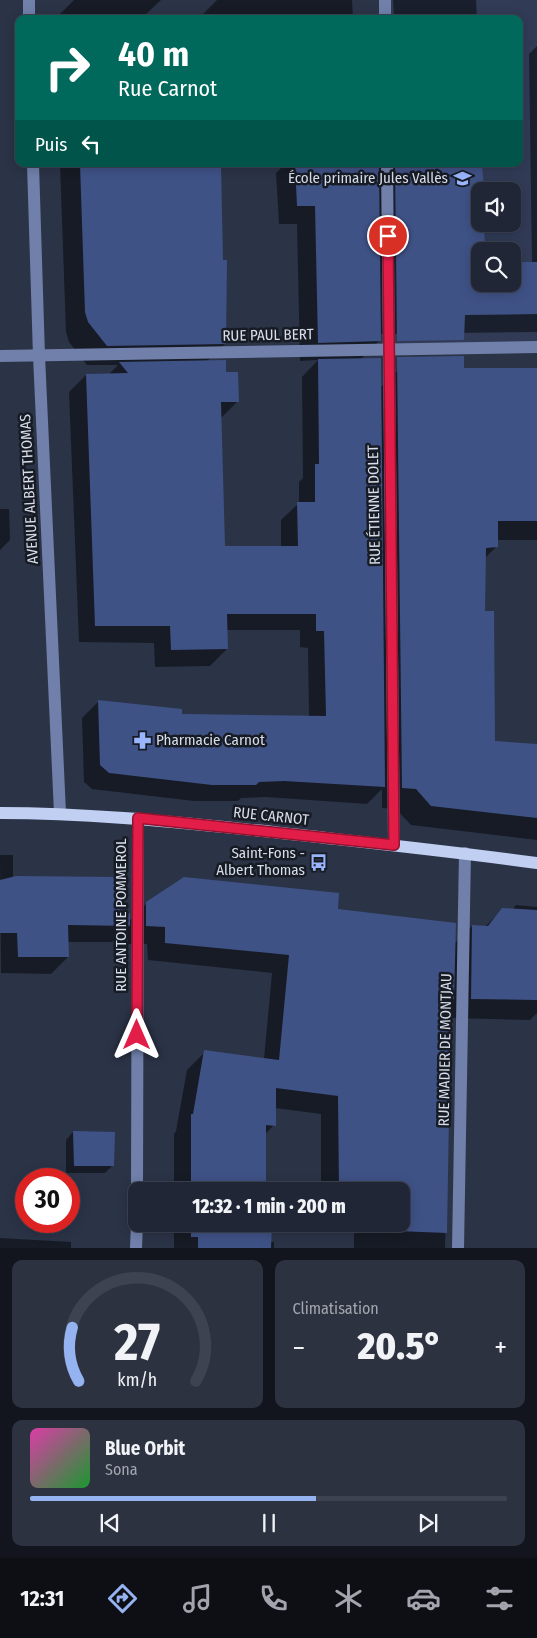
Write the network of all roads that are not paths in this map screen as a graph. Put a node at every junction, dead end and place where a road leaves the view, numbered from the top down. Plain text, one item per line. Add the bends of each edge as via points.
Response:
1 (29, 0) edge
2 (385, 0) edge
3 (29, 15) edge
4 (385, 15) edge
5 (33, 167) edge
6 (387, 167) edge
7 (537, 347) edge
8 (389, 348) junction
9 (0, 356) edge
10 (38, 356) junction
11 (0, 813) edge
12 (60, 813) junction
13 (138, 818) junction
14 (394, 845) junction
15 (465, 853) junction
16 (537, 863) edge
17 (137, 1182) edge
18 (136, 1232) edge
19 (136, 1248) edge
20 (458, 1248) edge

1 - 3 street
2 - 4 street
5 - 10 street, AVENUE ALBERT THOMAS
6 - 8 street, RUE ÉTIENNE DOLET
7 - 8 street, RUE PAUL BERT
8 - 10 street, RUE PAUL BERT
8 - 14 street, RUE ÉTIENNE DOLET
9 - 10 street, RUE PAUL BERT
10 - 12 street, AVENUE ALBERT THOMAS
11 - 12 main road, RUE CARNOT
12 - 13 main road, RUE CARNOT
13 - 14 main road, RUE CARNOT
13 - 17 street, RUE ANTOINE POMMEROL
14 - 15 main road, RUE CARNOT
15 - 16 main road, RUE CARNOT
15 - 20 street, RUE MADIER DE MONTJAU
18 - 19 street

